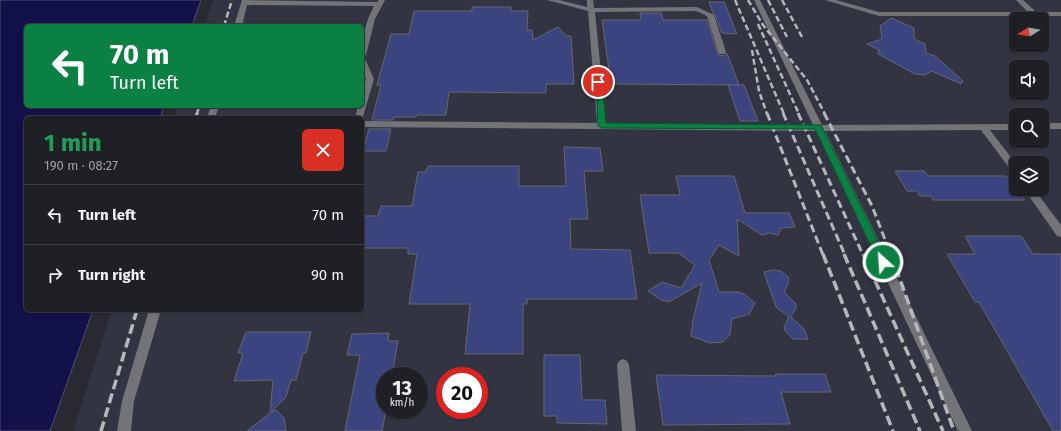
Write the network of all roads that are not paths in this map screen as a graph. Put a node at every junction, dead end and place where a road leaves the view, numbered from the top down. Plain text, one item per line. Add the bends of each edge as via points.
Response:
1 (550, 0) edge
2 (590, 0) edge
3 (758, 0) edge
4 (828, 0) edge
5 (1019, 0) edge
6 (245, 2) edge
7 (380, 2) edge
8 (592, 10) junction
9 (1032, 12) edge
10 (1009, 14) edge
11 (1049, 14) edge
12 (1061, 14) edge
13 (239, 24) edge
14 (364, 49) edge
15 (722, 52) dead end
16 (364, 66) edge
17 (364, 100) edge
18 (364, 124) edge
19 (602, 126) junction
20 (1009, 126) edge
21 (1049, 126) edge
22 (1061, 126) edge
23 (818, 127) junction
24 (983, 127) junction
25 (1009, 162) edge
26 (1034, 196) edge
27 (1061, 233) edge
28 (154, 312) edge
29 (623, 365) dead end
30 (124, 431) edge
31 (629, 431) edge
32 (965, 431) edge

1 - 8 lane
2 - 8 lane
3 - 23 lane
4 - 10 lane via 879,14
5 - 9 lane
6 - 7 lane
6 - 13 lane
7 - 14 lane
8 - 15 lane via 697,9 710,15
8 - 19 lane
11 - 12 lane
16 - 17 lane via 370,79
18 - 19 lane
19 - 23 lane
20 - 24 lane
21 - 22 lane
23 - 24 lane
23 - 32 lane
24 - 25 lane
26 - 27 lane
28 - 30 lane via 128,401
29 - 31 lane

